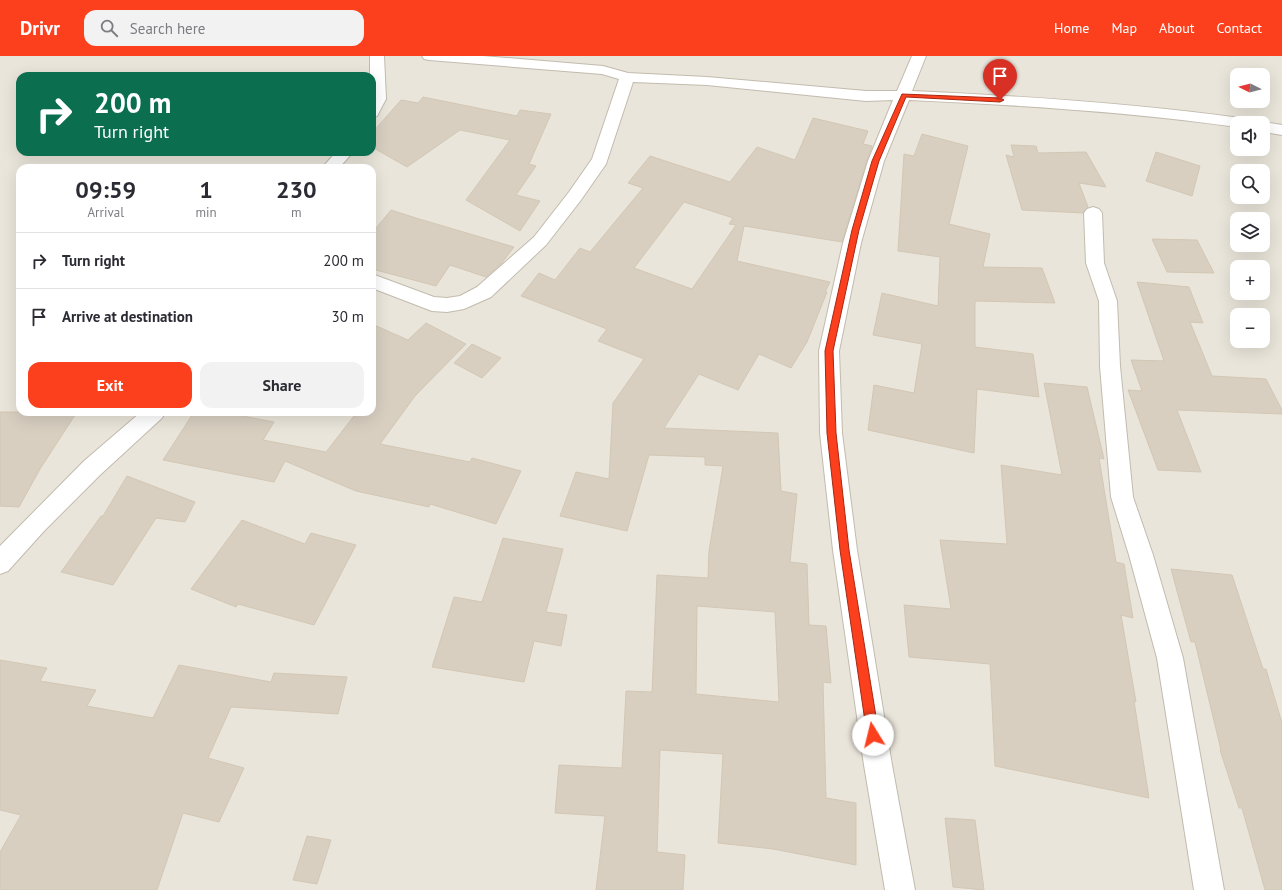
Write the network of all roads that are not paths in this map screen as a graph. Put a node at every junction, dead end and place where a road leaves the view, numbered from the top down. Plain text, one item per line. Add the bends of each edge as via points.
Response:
1 (377, 56) edge
2 (429, 56) edge
3 (919, 56) edge
4 (609, 57) dead end
5 (621, 75) junction
6 (904, 95) junction
7 (376, 104) edge
8 (1230, 122) edge
9 (1270, 128) edge
10 (1282, 130) edge
11 (341, 156) edge
12 (334, 164) edge
13 (1093, 213) dead end
14 (376, 283) edge
15 (150, 416) edge
16 (0, 564) edge
17 (900, 890) edge
18 (1209, 890) edge

1 - 7 street
2 - 5 street via 603,70
3 - 6 street
4 - 5 street
5 - 6 street via 866,96
5 - 14 street via 600,160 540,241 484,292 464,302 447,306 432,304
6 - 8 street via 1183,115
6 - 17 street via 876,161 856,228 829,351 832,433 845,550
9 - 10 street
11 - 12 street
13 - 18 street via 1095,263 1108,301 1110,366 1122,497 1170,658
15 - 16 street via 92,468

